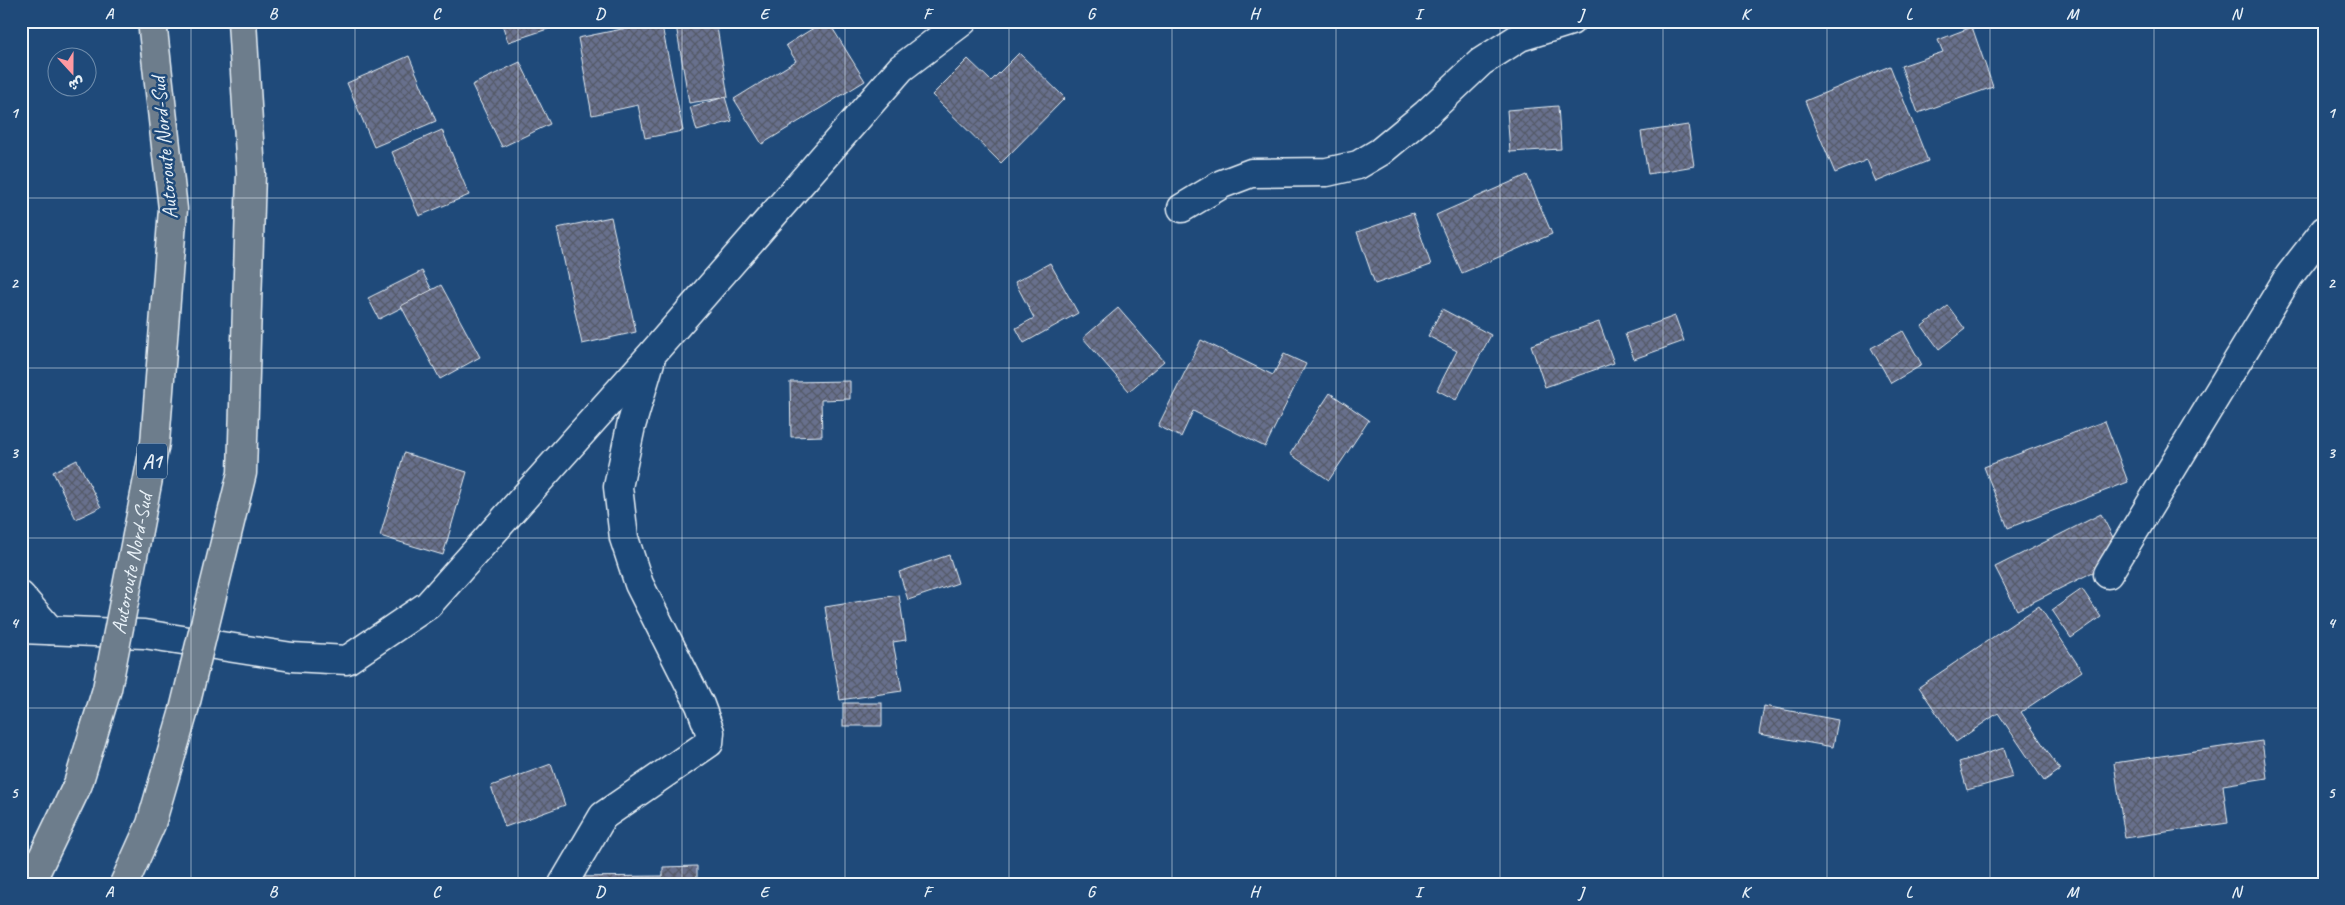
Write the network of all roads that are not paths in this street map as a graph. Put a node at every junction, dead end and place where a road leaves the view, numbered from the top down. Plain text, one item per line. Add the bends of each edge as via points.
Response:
1 (152, 21) edge
2 (242, 21) edge
3 (1571, 21) edge
4 (957, 22) edge
5 (1182, 208) dead end
6 (2324, 231) edge
7 (652, 354) junction
8 (2108, 574) dead end
9 (21, 596) edge
10 (21, 629) edge
11 (50, 630) junction
12 (30, 884) edge
13 (124, 884) edge
14 (563, 884) edge

1 - 12 highway, Autoroute Nord-Sud / A1, bridge via 173,209 156,443 107,689 78,784
2 - 13 highway, bridge via 251,173 242,473 183,714 151,824
3 - 5 street via 1520,37 1481,62 1426,114 1380,152 1358,165 1327,172 1251,173 1222,184
4 - 7 street via 901,68
6 - 8 street via 2289,276
7 - 11 street via 428,605 347,660 292,657 144,634
7 - 14 street via 631,426 618,487 624,538 639,584 700,705 710,732 709,743 603,816
9 - 11 street
10 - 11 street

